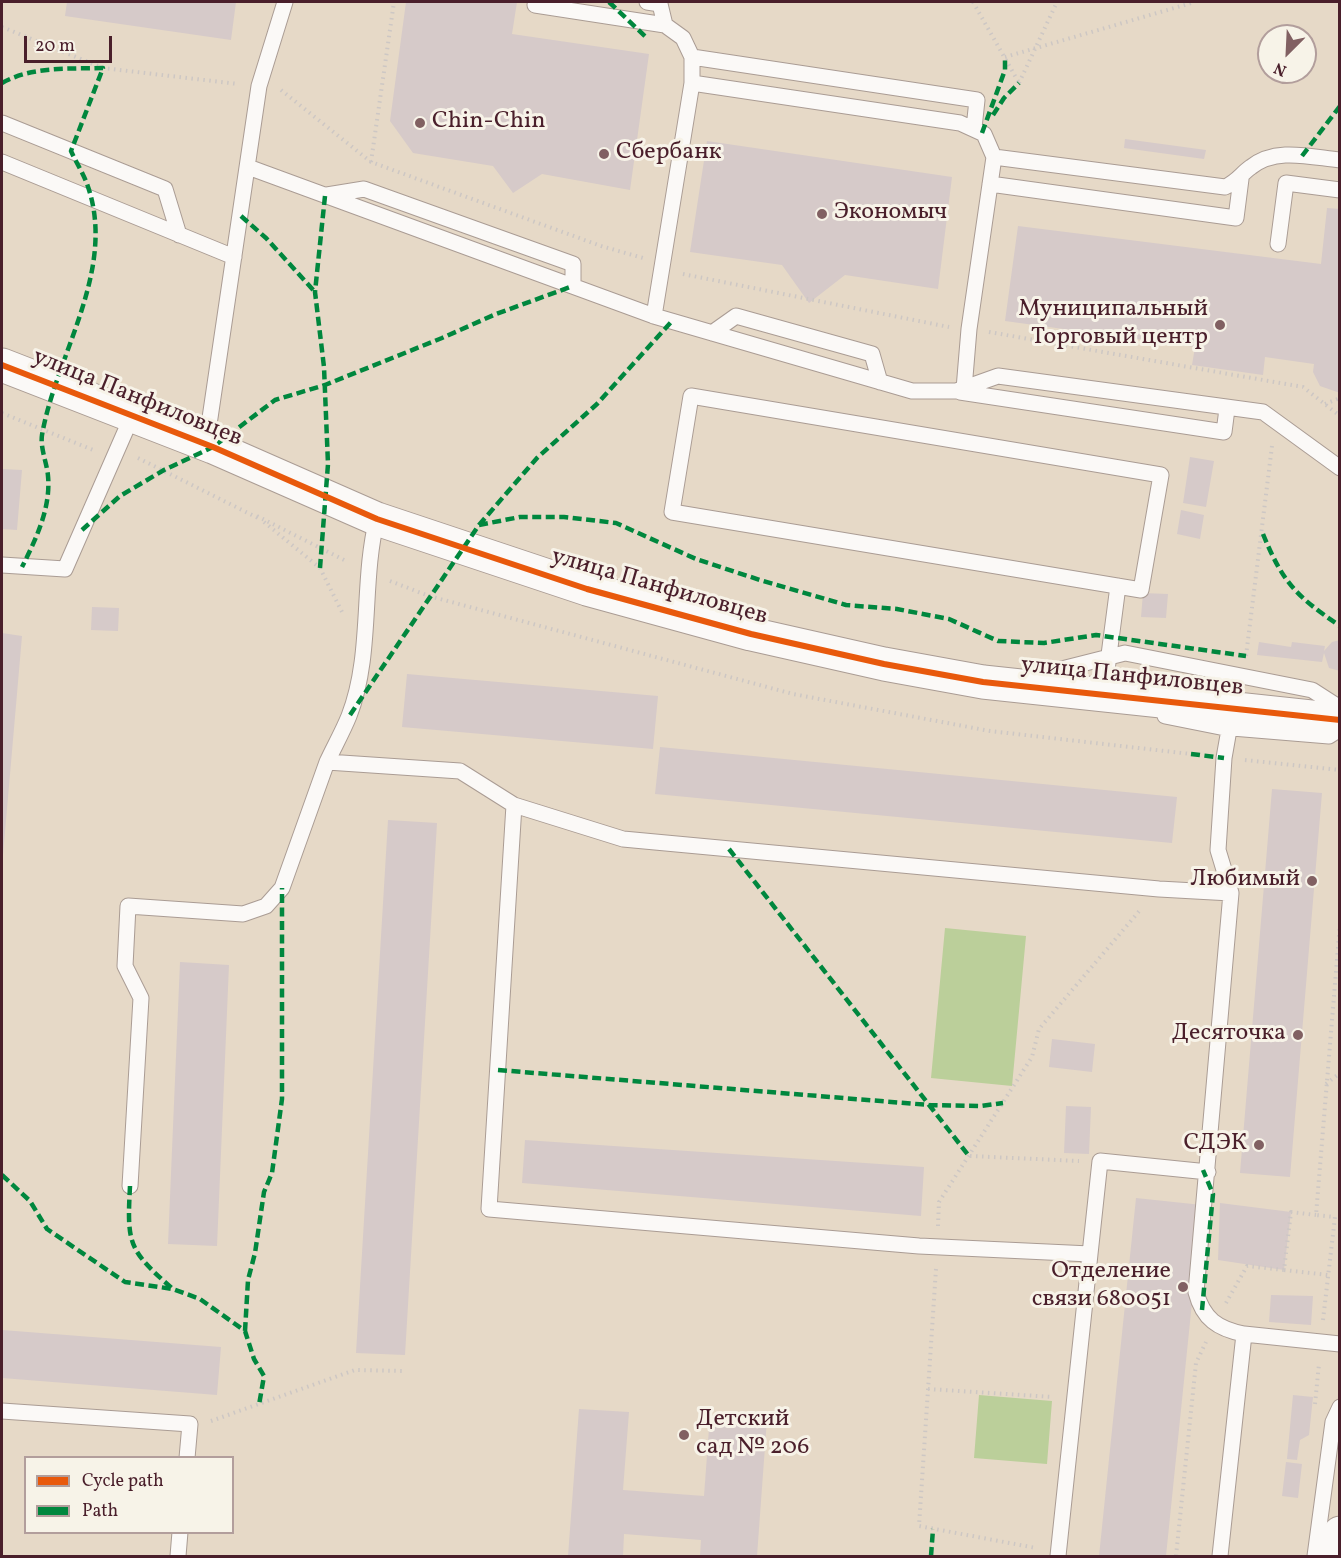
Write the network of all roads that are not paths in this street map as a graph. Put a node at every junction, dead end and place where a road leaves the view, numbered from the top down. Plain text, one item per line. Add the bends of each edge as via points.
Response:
1 (285, 2) edge
2 (584, 2) edge
3 (647, 2) edge
4 (535, 5) dead end
5 (566, 10) junction
6 (665, 25) junction
7 (692, 57) junction
8 (692, 83) junction
9 (2, 123) edge
10 (974, 128) junction
11 (994, 157) junction
12 (1340, 160) edge
13 (2, 162) edge
14 (248, 167) junction
15 (1240, 179) junction
16 (990, 184) junction
17 (1340, 190) edge
18 (325, 196) junction
19 (179, 235) junction
20 (1278, 244) dead end
21 (234, 257) junction
22 (573, 286) junction
23 (654, 316) junction
24 (712, 333) junction
25 (2, 365) edge
26 (880, 382) junction
27 (960, 390) junction
28 (1227, 409) junction
29 (132, 416) junction
30 (206, 445) junction
31 (1340, 468) edge
32 (377, 519) junction
33 (2, 565) edge
34 (1118, 586) junction
35 (1108, 658) junction
36 (1003, 683) junction
37 (1104, 693) junction
38 (1340, 708) edge
39 (1232, 717) junction
40 (1340, 720) edge
41 (1340, 729) edge
42 (327, 762) junction
43 (514, 805) junction
44 (1231, 893) junction
45 (1208, 1172) junction
46 (130, 1186) dead end
47 (1090, 1254) junction
48 (1244, 1334) junction
49 (1340, 1344) edge
50 (1340, 1407) edge
51 (2, 1411) edge
52 (187, 1456) edge
53 (1340, 1533) edge
54 (180, 1534) edge
55 (1053, 1553) edge
56 (178, 1557) edge
57 (1220, 1557) edge
58 (1315, 1557) edge
59 (1336, 1557) edge

1 - 14 lane via 259,86
2 - 5 lane
3 - 6 lane via 660,4
4 - 5 lane
5 - 6 lane
6 - 7 lane via 683,38
7 - 8 lane
7 - 10 lane via 977,100
8 - 10 lane via 945,120
8 - 23 lane
9 - 19 lane via 165,189
10 - 11 lane via 984,134
11 - 15 lane via 1225,187
11 - 16 lane
12 - 15 lane via 1273,155 1250,167
13 - 19 lane
14 - 18 lane
14 - 21 lane
15 - 16 lane via 1236,218
16 - 27 lane
17 - 20 lane via 1286,183
18 - 22 lane
18 - 22 lane via 364,189 573,264
19 - 21 lane
21 - 30 lane
22 - 23 lane
23 - 24 lane
24 - 26 lane
24 - 26 lane via 736,316 872,354
25 - 29 street, улица Панфиловцев
26 - 27 lane via 912,391
27 - 28 lane via 998,376
27 - 28 lane via 1224,432
28 - 31 lane via 1263,412
29 - 30 street, улица Панфиловцев
29 - 33 lane via 65,569
30 - 32 street, улица Панфиловцев
32 - 36 street, улица Панфиловцев via 587,589 751,634 884,664
32 - 42 lane via 370,545 362,650 350,715
34 - 34 lane via 672,512 691,396 1161,474 1141,590
34 - 35 lane
35 - 36 lane
35 - 37 lane
35 - 38 lane via 1125,653 1312,690
36 - 37 street, улица Панфиловцев
36 - 39 lane
37 - 39 street, улица Панфиловцев
39 - 40 street, улица Панфиловцев
39 - 41 lane via 1329,736
39 - 44 lane via 1224,758 1218,850
42 - 43 lane via 460,771
42 - 46 lane via 282,888 266,906 243,914 128,906 125,966 141,998
43 - 44 lane via 623,839
43 - 47 lane via 489,1209 937,1247
44 - 45 lane
45 - 47 lane via 1100,1161
45 - 48 lane via 1196,1292 1210,1321 1225,1330
47 - 55 lane
48 - 49 lane
48 - 57 lane
50 - 58 lane via 1333,1422
51 - 52 lane via 190,1424
53 - 59 street
54 - 56 lane

